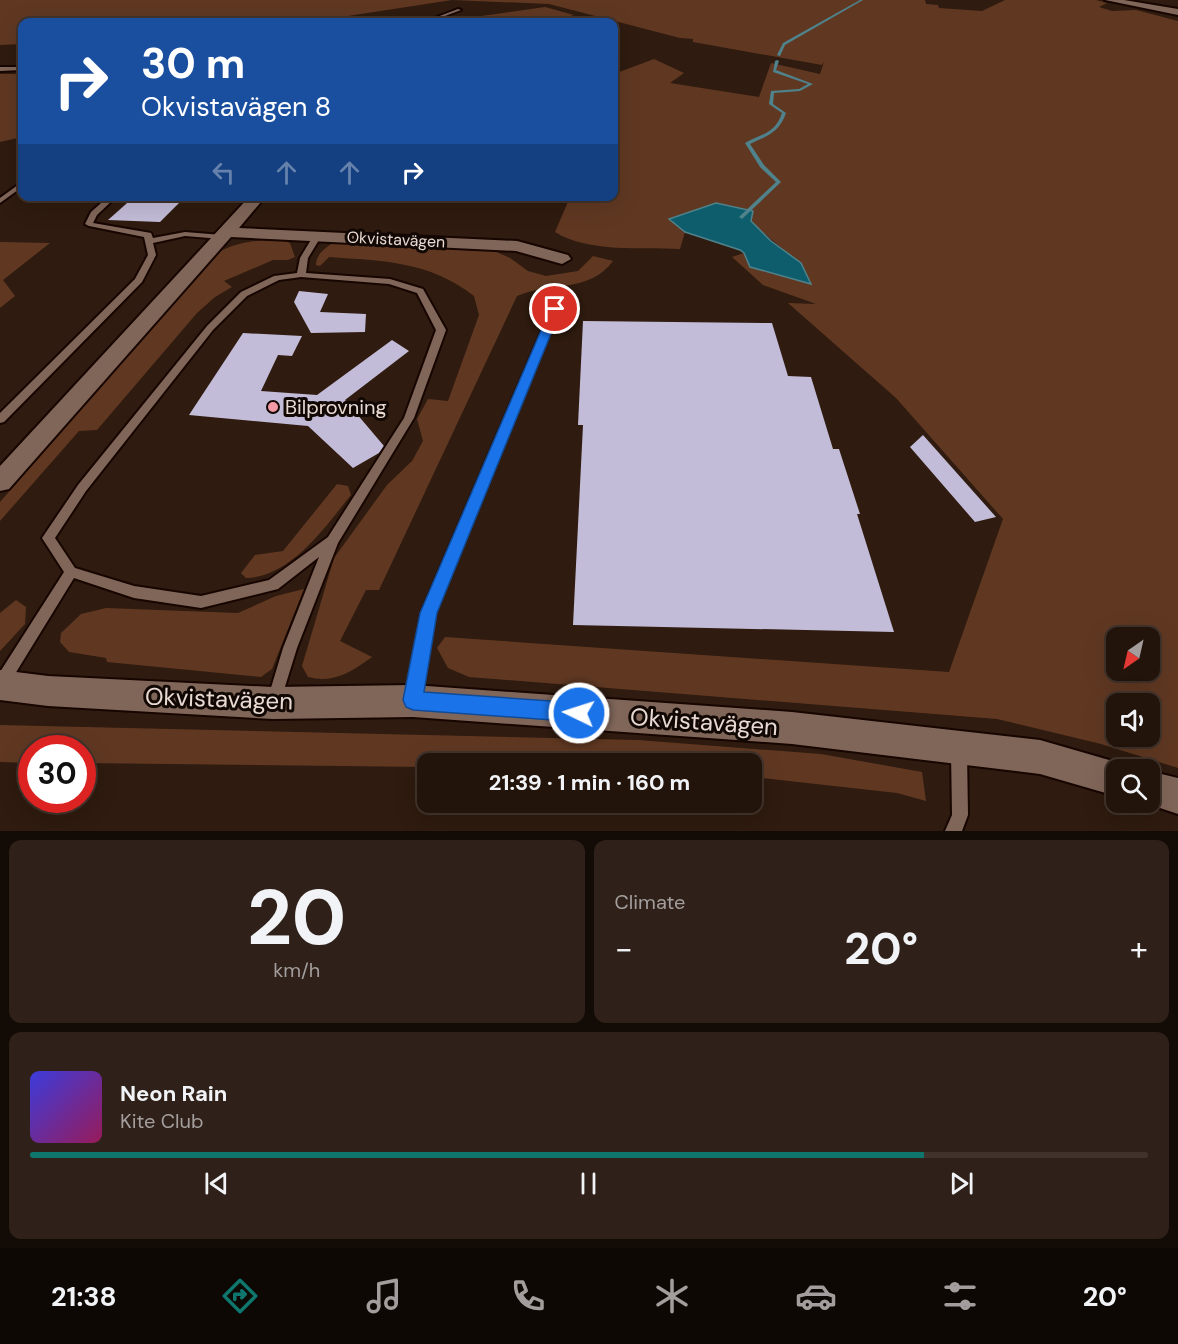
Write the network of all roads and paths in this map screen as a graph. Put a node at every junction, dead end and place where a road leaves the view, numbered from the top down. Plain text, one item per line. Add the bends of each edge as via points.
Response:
1 (1109, 0) edge
2 (459, 10) dead end
3 (1178, 12) edge
4 (437, 18) edge
5 (0, 69) edge
6 (18, 69) edge
7 (18, 187) edge
8 (0, 201) edge
9 (108, 201) edge
10 (255, 201) edge
11 (225, 234) junction
12 (318, 235) junction
13 (151, 241) junction
14 (562, 259) dead end
15 (301, 275) junction
16 (555, 309) dead end
17 (0, 419) edge
18 (0, 482) edge
19 (333, 539) junction
20 (71, 572) junction
21 (0, 685) edge
22 (413, 700) junction
23 (273, 703) junction
24 (959, 748) junction
25 (1106, 775) edge
26 (1160, 791) edge
27 (1178, 796) edge
28 (953, 831) edge

1 - 3 street
2 - 4 lane
5 - 6 lane
7 - 8 lane
9 - 13 lane via 89,224 136,231
10 - 11 street
11 - 12 street, Okvistavägen
11 - 13 lane via 185,234
11 - 18 street
12 - 14 street, Okvistavägen via 517,246
12 - 15 lane via 304,258
13 - 17 lane via 152,255 139,280
15 - 19 lane via 390,282 420,291 441,330 410,418
15 - 20 lane via 277,278 244,294 210,328 82,488 48,538
16 - 22 lane via 428,613
19 - 20 lane via 273,585 201,602 134,592
19 - 23 lane
20 - 21 lane
21 - 23 street, Okvistavägen
22 - 23 street, Okvistavägen
22 - 24 street, Okvistavägen via 792,728
24 - 25 street, Okvistavägen via 1040,757
24 - 28 lane via 960,815
26 - 27 street

